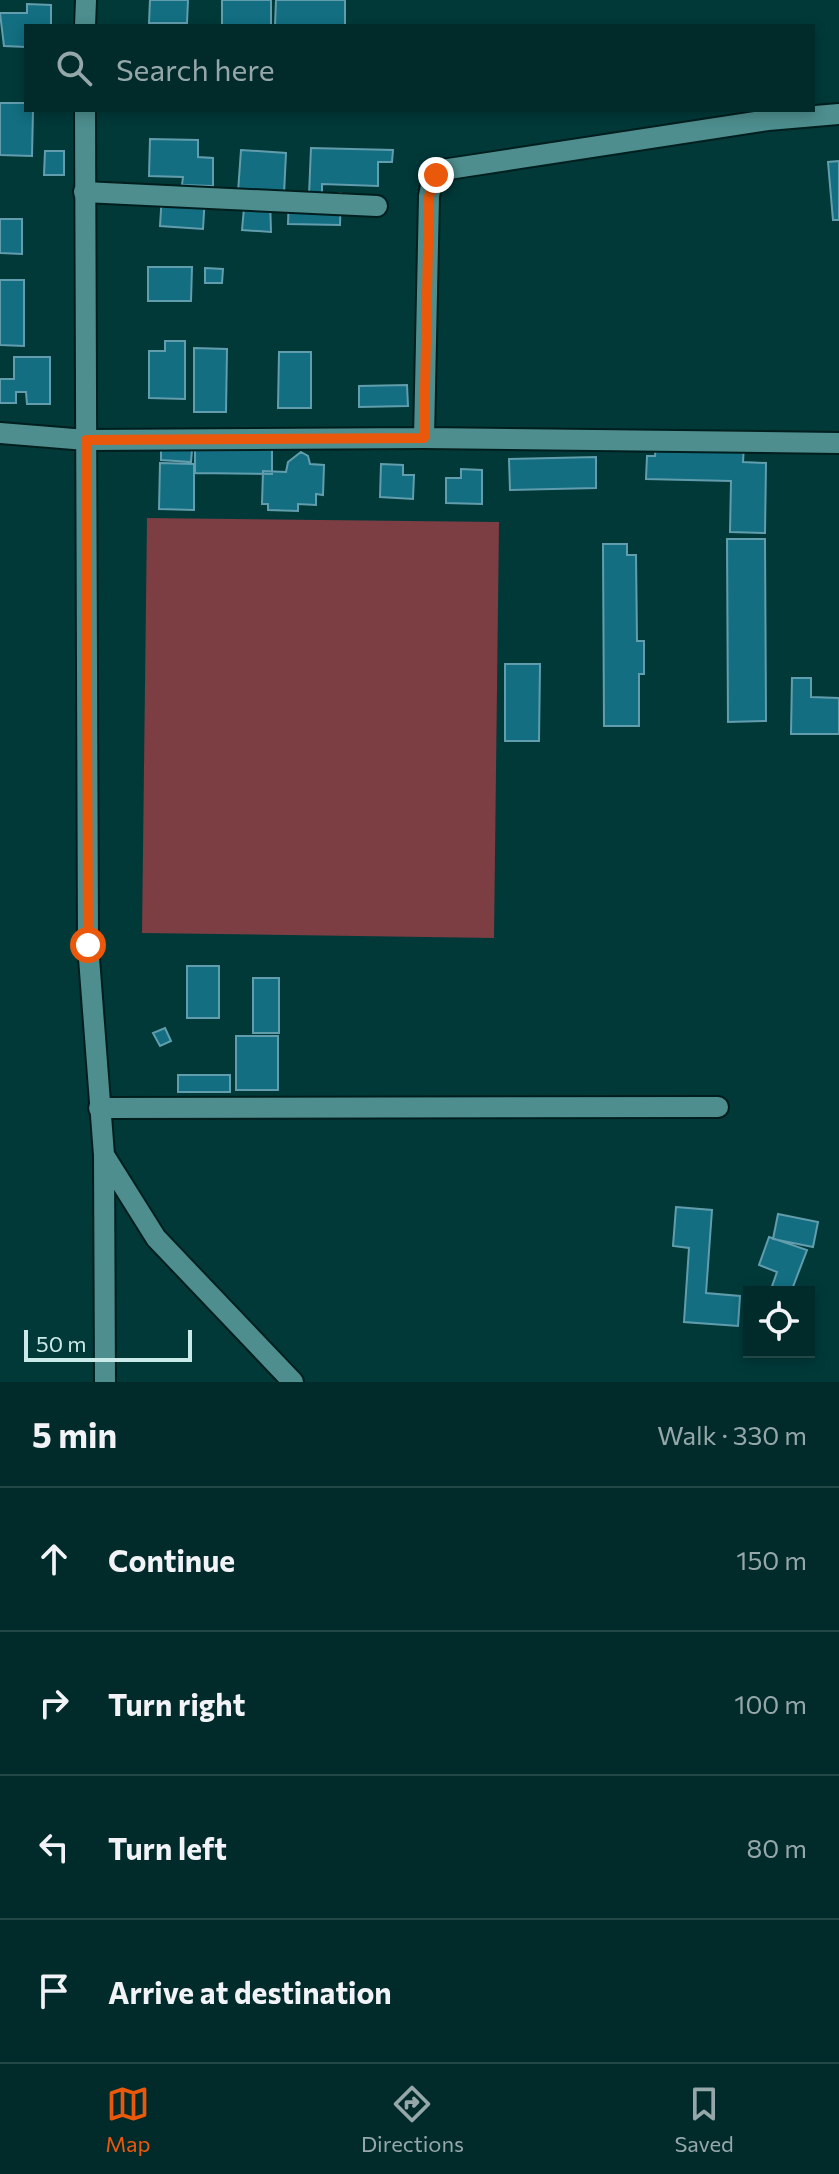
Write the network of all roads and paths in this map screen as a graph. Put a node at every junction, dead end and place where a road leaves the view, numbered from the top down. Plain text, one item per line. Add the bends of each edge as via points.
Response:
1 (86, 0) edge
2 (85, 24) edge
3 (85, 112) edge
4 (839, 114) edge
5 (84, 192) junction
6 (377, 206) dead end
7 (0, 433) edge
8 (424, 438) junction
9 (86, 440) junction
10 (839, 443) edge
11 (718, 1107) dead end
12 (99, 1108) junction
13 (104, 1155) junction
14 (105, 1382) edge
15 (293, 1382) edge

1 - 2 street
3 - 5 street
4 - 8 street via 752,122 442,170 430,188
5 - 6 street
5 - 9 street
7 - 9 street
8 - 9 street
8 - 10 street
9 - 12 street via 88,945
11 - 12 street
12 - 13 street
13 - 14 street
13 - 15 street via 156,1238

